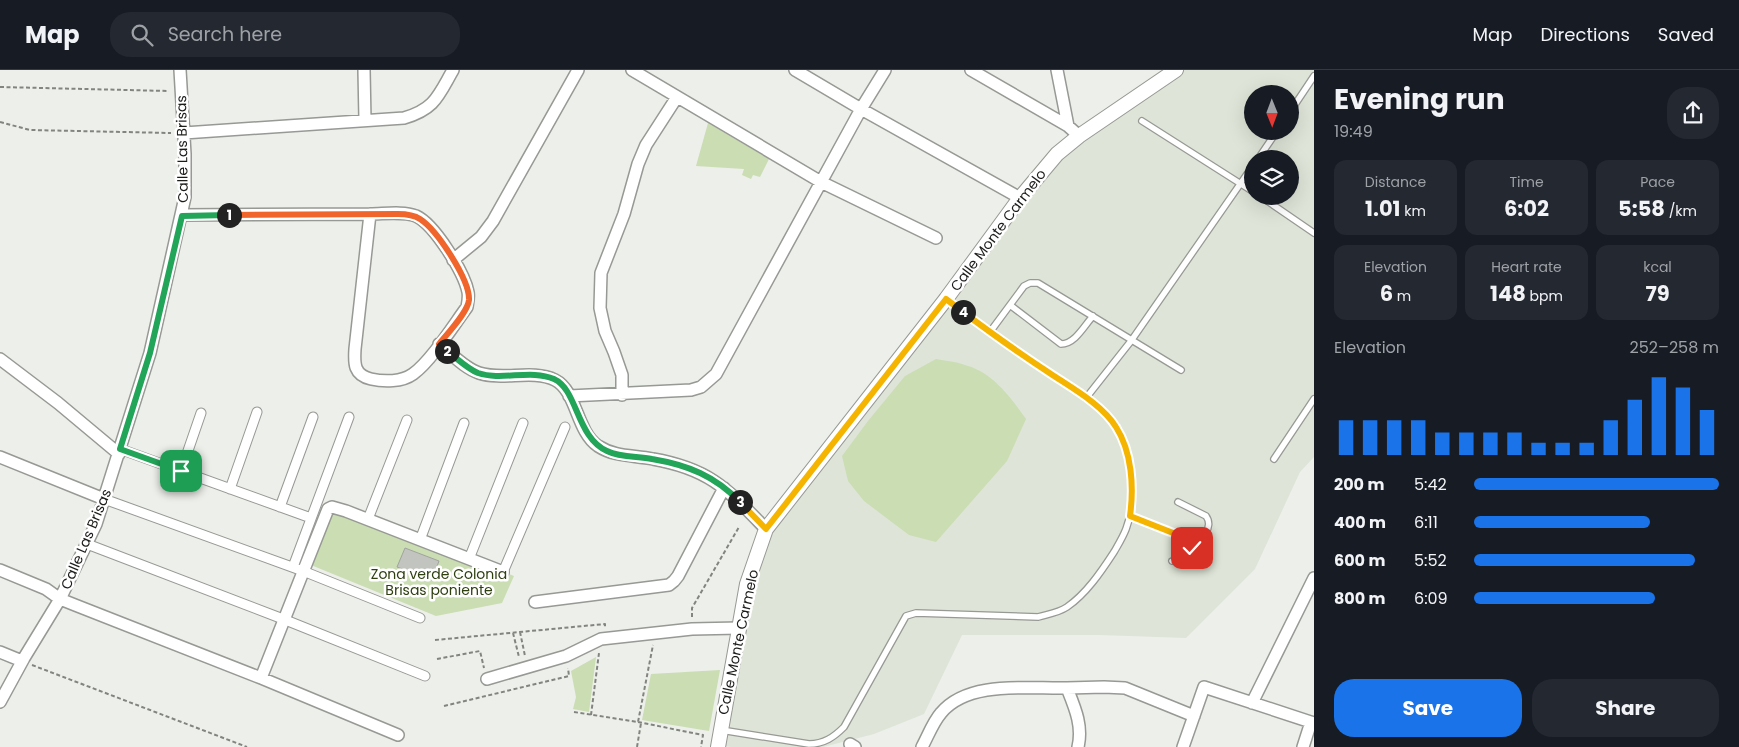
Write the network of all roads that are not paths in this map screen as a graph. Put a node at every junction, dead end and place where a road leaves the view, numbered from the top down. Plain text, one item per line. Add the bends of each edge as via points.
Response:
1 (180, 70) edge
2 (364, 70) edge
3 (453, 70) edge
4 (578, 70) edge
5 (632, 70) edge
6 (794, 70) edge
7 (885, 70) edge
8 (971, 70) edge
9 (1057, 70) edge
10 (1176, 70) edge
11 (1314, 76) edge
12 (677, 97) junction
13 (1299, 98) edge
14 (861, 109) junction
15 (365, 120) junction
16 (1142, 121) dead end
17 (1068, 126) junction
18 (184, 133) junction
19 (1079, 136) junction
20 (1244, 179) edge
21 (821, 182) junction
22 (1241, 184) junction
23 (1244, 186) edge
24 (1020, 198) junction
25 (1273, 205) edge
26 (370, 214) junction
27 (182, 216) junction
28 (1314, 233) edge
29 (936, 238) dead end
30 (452, 260) junction
31 (946, 299) junction
32 (1010, 305) junction
33 (1093, 316) junction
34 (990, 332) junction
35 (1132, 342) junction
36 (439, 344) junction
37 (0, 359) edge
38 (1181, 370) dead end
39 (622, 395) junction
40 (569, 396) junction
41 (1086, 398) junction
42 (1314, 399) edge
43 (257, 412) dead end
44 (201, 413) dead end
45 (313, 417) dead end
46 (349, 417) dead end
47 (407, 420) dead end
48 (464, 423) dead end
49 (523, 423) dead end
50 (565, 427) dead end
51 (120, 452) junction
52 (0, 457) edge
53 (1274, 459) dead end
54 (181, 471) junction
55 (724, 488) junction
56 (230, 489) junction
57 (104, 499) junction
58 (1178, 502) dead end
59 (280, 507) junction
60 (1130, 516) junction
61 (311, 518) junction
62 (368, 519) junction
63 (766, 529) junction
64 (420, 540) junction
65 (1196, 542) junction
66 (87, 544) junction
67 (469, 559) junction
68 (1172, 561) dead end
69 (298, 569) junction
70 (0, 570) edge
71 (503, 572) joint
72 (1314, 578) edge
73 (60, 599) junction
74 (535, 602) dead end
75 (420, 618) dead end
76 (283, 619) junction
77 (739, 628) junction
78 (0, 652) edge
79 (22, 661) junction
80 (426, 676) dead end
81 (261, 678) junction
82 (487, 679) road end
83 (1067, 688) junction
84 (0, 702) edge
85 (1252, 703) junction
86 (1194, 716) junction
87 (1312, 723) edge
88 (720, 730) junction
89 (398, 735) dead end
90 (718, 747) edge
91 (922, 747) edge
92 (1078, 747) edge
93 (1183, 747) edge
94 (1303, 747) edge

1 - 18 street, Calle Las Brisas
2 - 15 street
3 - 15 street via 435,100 423,111 404,118
4 - 30 street via 493,221 481,237
5 - 12 street
6 - 14 street
7 - 14 street
8 - 17 street
9 - 17 street
10 - 19 street, Calle Monte Carmelo
11 - 13 lane
12 - 21 street
12 - 39 street via 646,145 601,274 600,308 622,375
14 - 21 street
14 - 24 street
15 - 18 street
16 - 22 lane
17 - 19 street
18 - 27 street, Calle Las Brisas
19 - 24 street, Calle Monte Carmelo via 1057,154
20 - 22 lane
21 - 29 street
21 - 39 street via 710,381 691,390
22 - 23 lane
22 - 35 lane
24 - 31 street, Calle Monte Carmelo
25 - 28 lane
26 - 27 street
26 - 30 street via 406,214 419,218 434,233
26 - 36 street via 354,367 372,379 404,378 413,374
27 - 51 street, Calle Las Brisas via 150,353
30 - 36 street via 466,285 469,301
31 - 34 lane
31 - 63 street, Calle Monte Carmelo
32 - 33 lane via 1024,286 1038,283
32 - 33 lane via 1061,344 1072,341
32 - 34 lane
33 - 35 lane
34 - 41 lane
35 - 38 lane
35 - 41 lane
36 - 40 street via 470,369 496,376 548,377 565,388
37 - 51 street
39 - 40 street
40 - 55 street via 588,436 608,452 696,470
41 - 60 lane via 1115,425 1122,438 1131,475
42 - 53 lane
43 - 56 street
44 - 54 street
45 - 59 street
46 - 61 street
47 - 62 street
48 - 64 street
49 - 67 street
50 - 71 street
51 - 54 street
51 - 57 street, Calle Las Brisas
52 - 57 street
54 - 56 street
55 - 63 street
55 - 74 street via 678,576 669,585
56 - 59 street
57 - 66 street, Calle Las Brisas
57 - 69 street
58 - 65 lane via 1209,520 1201,540
59 - 61 street
60 - 65 lane
60 - 88 lane via 1119,544 1096,578 1067,607 1054,613 1038,616 916,613 906,616 844,727 829,740 809,744
61 - 69 street
62 - 64 street
62 - 69 street via 338,508 328,509
63 - 77 street, Calle Monte Carmelo via 748,584
64 - 67 street
65 - 68 lane via 1189,553
66 - 73 street, Calle Las Brisas
66 - 76 street
67 - 71 street
69 - 75 street
69 - 76 street
70 - 73 street via 46,589
72 - 85 street
73 - 79 street, Calle Las Brisas
73 - 81 street
76 - 80 street
76 - 81 street
77 - 82 street via 692,629 601,639 566,656
77 - 88 street, Calle Monte Carmelo
78 - 79 street
79 - 84 street, Calle Las Brisas
81 - 89 street
83 - 86 street via 1124,688
83 - 91 street via 992,689 962,697 940,713
83 - 92 street via 1080,725
85 - 86 street via 1204,687
85 - 87 street
86 - 93 street
87 - 94 street
88 - 90 street, Calle Monte Carmelo

